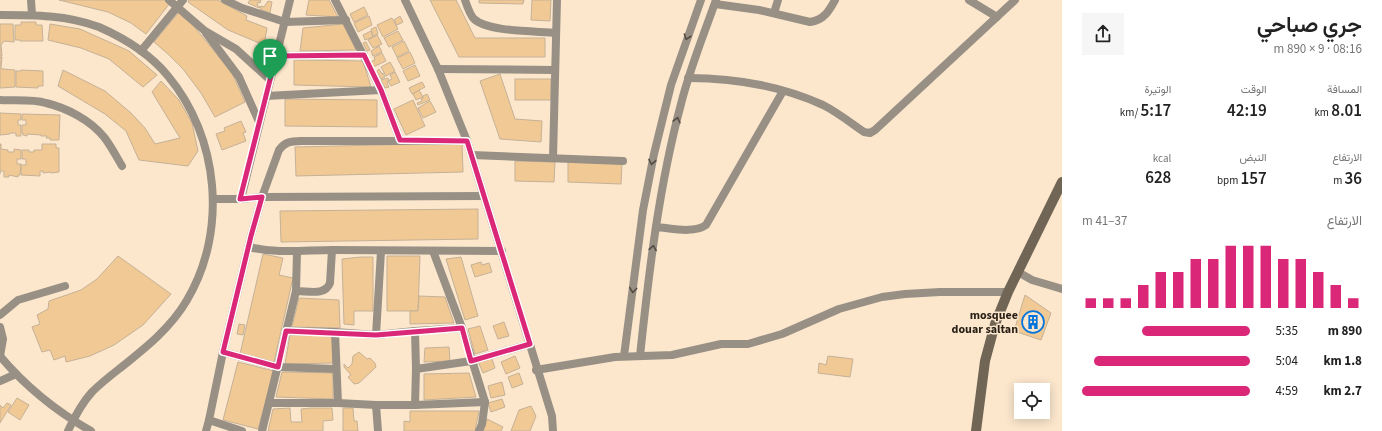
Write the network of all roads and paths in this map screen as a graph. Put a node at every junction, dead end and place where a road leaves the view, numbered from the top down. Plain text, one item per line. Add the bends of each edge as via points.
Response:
1 (31, 0) edge
2 (169, 0) edge
3 (183, 0) edge
4 (225, 0) edge
5 (290, 0) edge
6 (335, 0) edge
7 (405, 0) edge
8 (465, 0) edge
9 (557, 0) edge
10 (701, 0) edge
11 (778, 0) edge
12 (835, 0) edge
13 (969, 0) edge
14 (1015, 0) edge
15 (716, 2) edge
16 (177, 7) junction
17 (774, 13) junction
18 (0, 14) edge
19 (32, 15) junction
20 (997, 17) junction
21 (346, 20) junction
22 (284, 22) junction
23 (204, 31) junction
24 (556, 33) junction
25 (141, 51) junction
26 (364, 55) junction
27 (276, 56) junction
28 (438, 69) junction
29 (555, 70) junction
30 (688, 78) junction
31 (270, 80) junction
32 (381, 90) junction
33 (783, 91) junction
34 (266, 96) junction
35 (0, 100) edge
36 (259, 122) junction
37 (400, 140) junction
38 (467, 141) junction
39 (472, 155) junction
40 (553, 158) junction
41 (623, 161) dead end
42 (122, 166) dead end
43 (1062, 182) edge
44 (484, 196) junction
45 (262, 197) junction
46 (213, 199) junction
47 (240, 199) junction
48 (656, 227) junction
49 (249, 247) junction
50 (332, 250) junction
51 (298, 251) junction
52 (381, 251) junction
53 (433, 251) junction
54 (502, 251) junction
55 (1018, 272) junction
56 (1062, 284) edge
57 (65, 286) dead end
58 (1051, 286) junction
59 (1062, 289) edge
60 (296, 291) junction
61 (1008, 292) junction
62 (0, 315) edge
63 (0, 327) edge
64 (462, 328) junction
65 (286, 331) junction
66 (416, 331) junction
67 (335, 332) junction
68 (376, 335) junction
69 (530, 344) junction
70 (223, 352) junction
71 (0, 356) edge
72 (624, 356) junction
73 (640, 356) junction
74 (471, 361) junction
75 (278, 367) junction
76 (336, 369) junction
77 (416, 369) junction
78 (536, 370) junction
79 (16, 374) junction
80 (0, 381) edge
81 (338, 402) junction
82 (485, 402) junction
83 (269, 403) junction
84 (376, 405) junction
85 (415, 405) junction
86 (73, 420) junction
87 (209, 420) junction
88 (68, 431) edge
89 (91, 431) edge
90 (206, 431) edge
91 (242, 431) edge
92 (262, 431) edge
93 (378, 431) edge
94 (479, 431) edge
95 (553, 431) edge
96 (976, 431) edge

1 - 19 street
2 - 16 street
3 - 16 street
4 - 22 street
5 - 22 street
6 - 21 street
7 - 28 street
8 - 24 street via 473,18 481,24 495,28
9 - 24 street
10 -> 72 street via 671,85 654,154 643,210
11 - 17 street
12 - 17 street via 826,15 816,21 804,21
13 - 20 street
14 - 20 street
15 - 17 street
15 - 30 street
16 - 23 street
16 - 25 street
18 - 19 street
19 - 25 street via 60,17 89,24 112,33
20 - 33 street via 870,133 864,132 824,106
21 - 22 street
21 - 26 street
22 - 27 street
23 - 31 street via 236,48
23 - 36 street via 239,77
24 - 29 street
25 - 46 street via 167,75 188,104 209,164
26 - 27 street
26 - 32 street
27 - 31 street
28 - 29 street
28 - 38 street
29 - 40 street
30 - 33 street via 745,82
48 -> 30 street via 669,152
31 - 34 street
32 - 34 street
32 - 37 street
33 - 48 street via 706,224 702,228 692,230
34 - 36 street
35 - 42 street via 45,102 76,114 104,136
36 - 47 street
37 - 38 street
37 - 45 street via 289,142 279,150
38 - 39 street
39 - 40 street
39 - 44 street
40 - 41 street
43 - 55 main road
44 - 45 street
44 - 54 street
45 - 47 street
45 - 49 street
46 - 47 street
46 - 86 street via 214,213 209,248 196,283 180,312 156,337 91,393
73 -> 48 street
49 - 51 street
49 - 70 street
50 - 51 street
50 - 52 street
50 - 60 street via 328,288 321,292
51 - 60 street
52 - 53 street
52 - 68 street
53 - 54 street
53 - 64 street
54 - 69 street
55 - 58 street
55 - 61 main road
56 - 58 street
57 - 62 street via 18,300
58 - 59 street
60 - 65 street
61 - 73 street via 940,292 882,297 839,309 782,334 748,344 721,344 662,356
61 - 96 main road via 995,324 985,362
63 - 71 street
64 - 66 street
64 - 74 street
65 - 67 street
65 - 75 street
66 - 68 street
66 - 77 street
67 - 68 street
67 - 76 street
69 - 74 street
69 - 78 street
70 - 75 street
70 - 87 street
71 - 79 street
72 - 73 street
72 - 78 street
74 - 77 street
74 - 82 street
75 - 76 street
75 - 83 street
76 - 81 street
77 - 85 street
78 - 95 street via 552,416
79 - 80 street
79 - 86 street via 48,403
81 - 83 street
81 - 84 street
82 - 85 street
82 - 94 street
83 - 92 street
84 - 85 street
84 - 93 street
86 - 88 street
86 - 89 street
87 - 90 street
87 - 91 street

